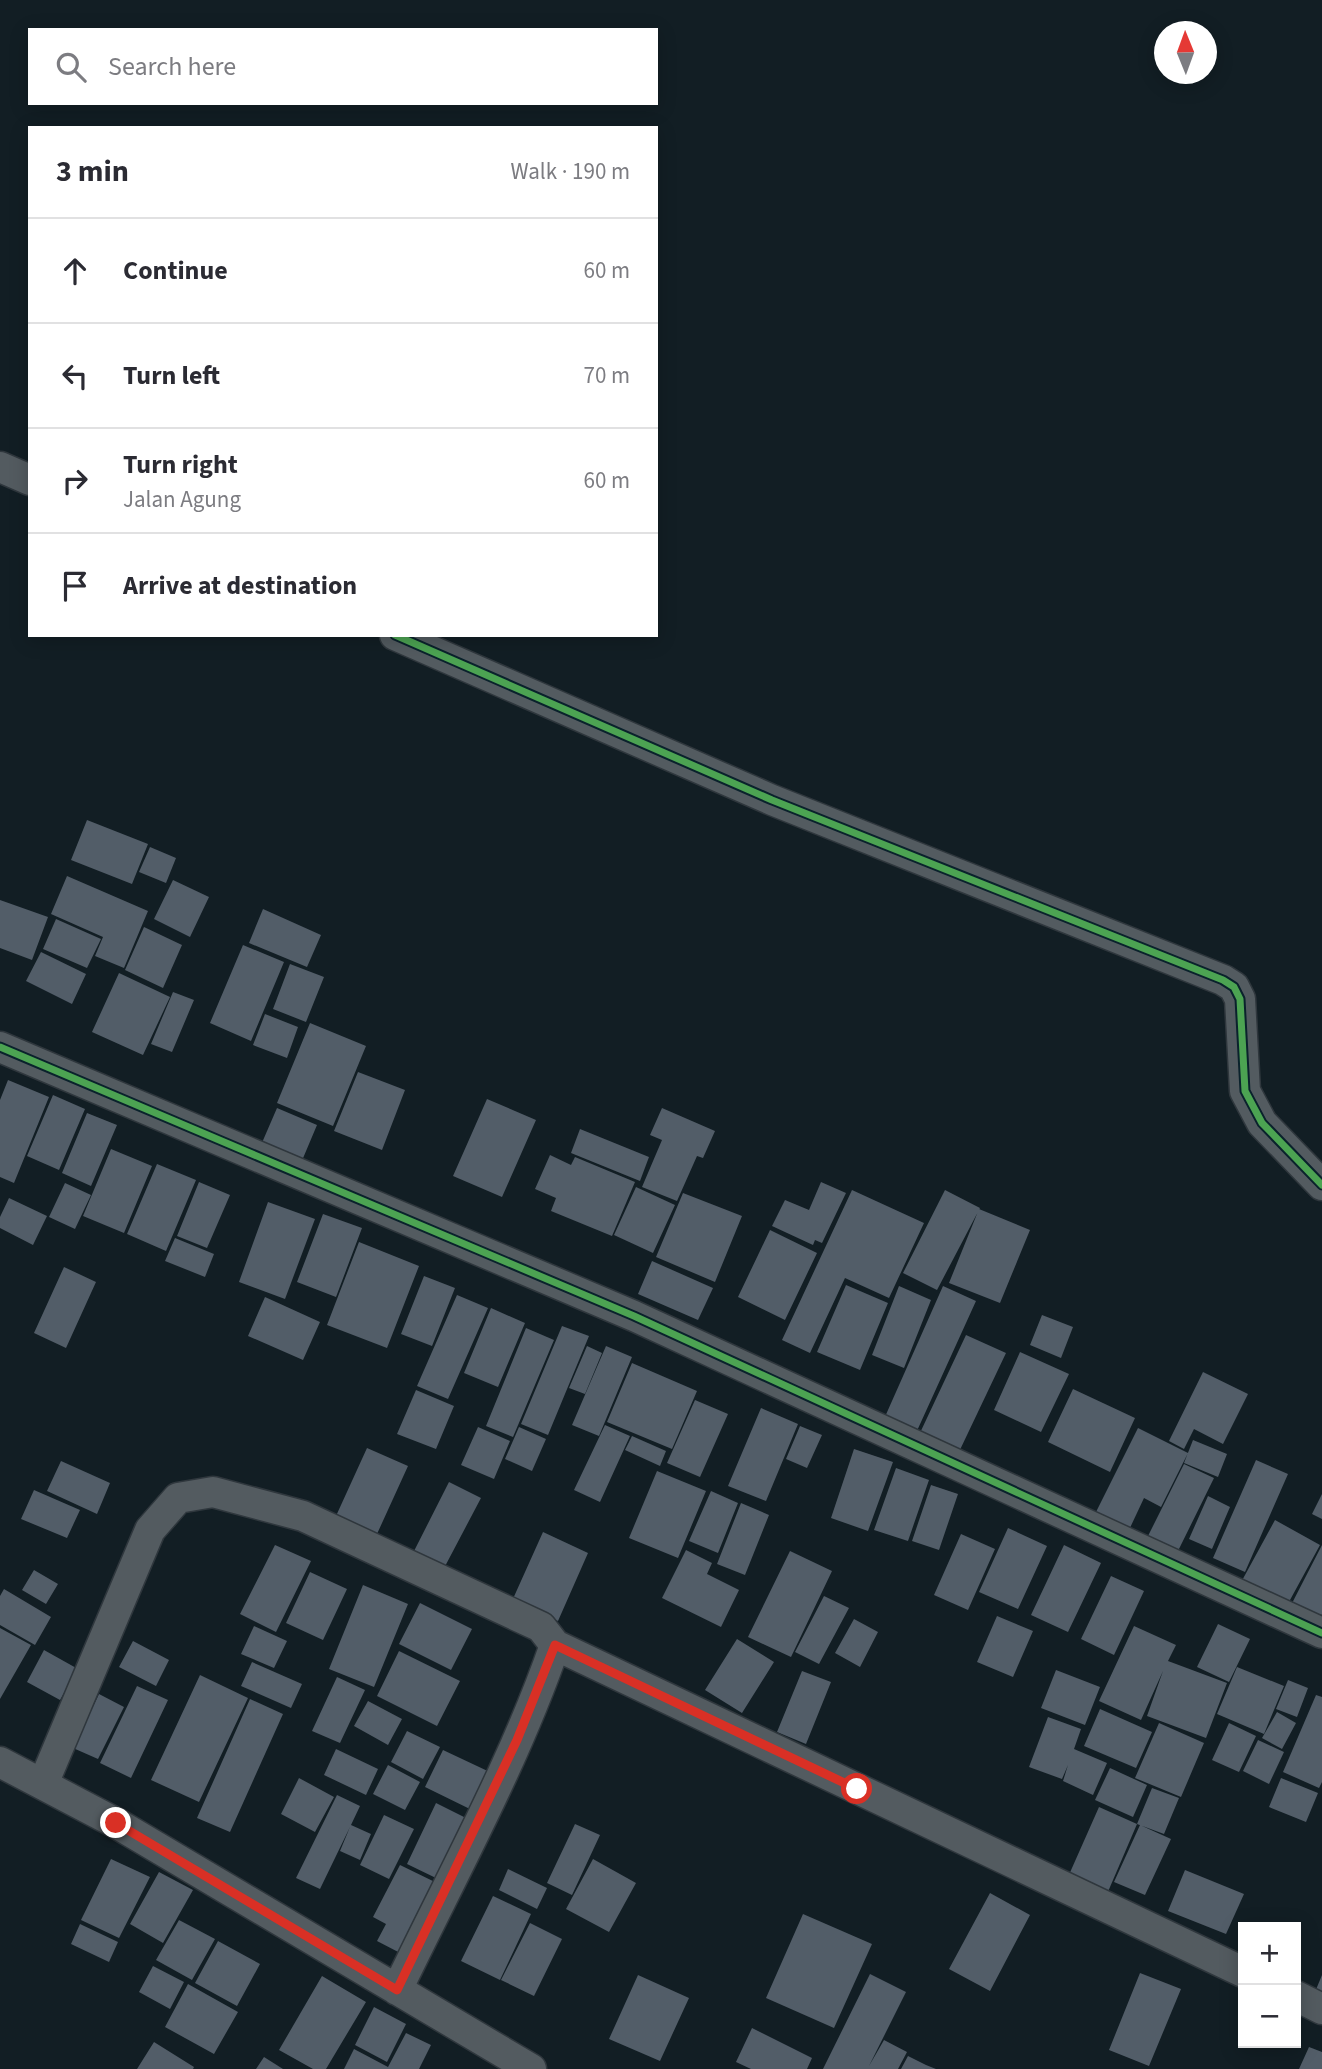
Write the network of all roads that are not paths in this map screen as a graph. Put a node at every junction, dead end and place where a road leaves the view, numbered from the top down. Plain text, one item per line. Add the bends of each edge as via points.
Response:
1 (0, 467) edge
2 (28, 479) edge
3 (400, 637) edge
4 (0, 1047) edge
5 (1322, 1185) edge
6 (1322, 1633) edge
7 (555, 1645) junction
8 (0, 1762) edge
9 (43, 1784) junction
10 (1238, 1970) edge
11 (397, 1990) junction
12 (1301, 1998) edge
13 (1322, 2009) edge
14 (531, 2069) edge

1 - 2 street
3 - 5 street via 772,800 1223,980 1234,987 1240,999 1245,1091 1262,1123
4 - 6 street via 634,1316
7 - 9 street via 541,1627 303,1516 213,1492 178,1498 150,1530
7 - 10 street
7 - 11 street via 517,1740
8 - 9 street
9 - 11 street
11 - 14 street
12 - 13 street

